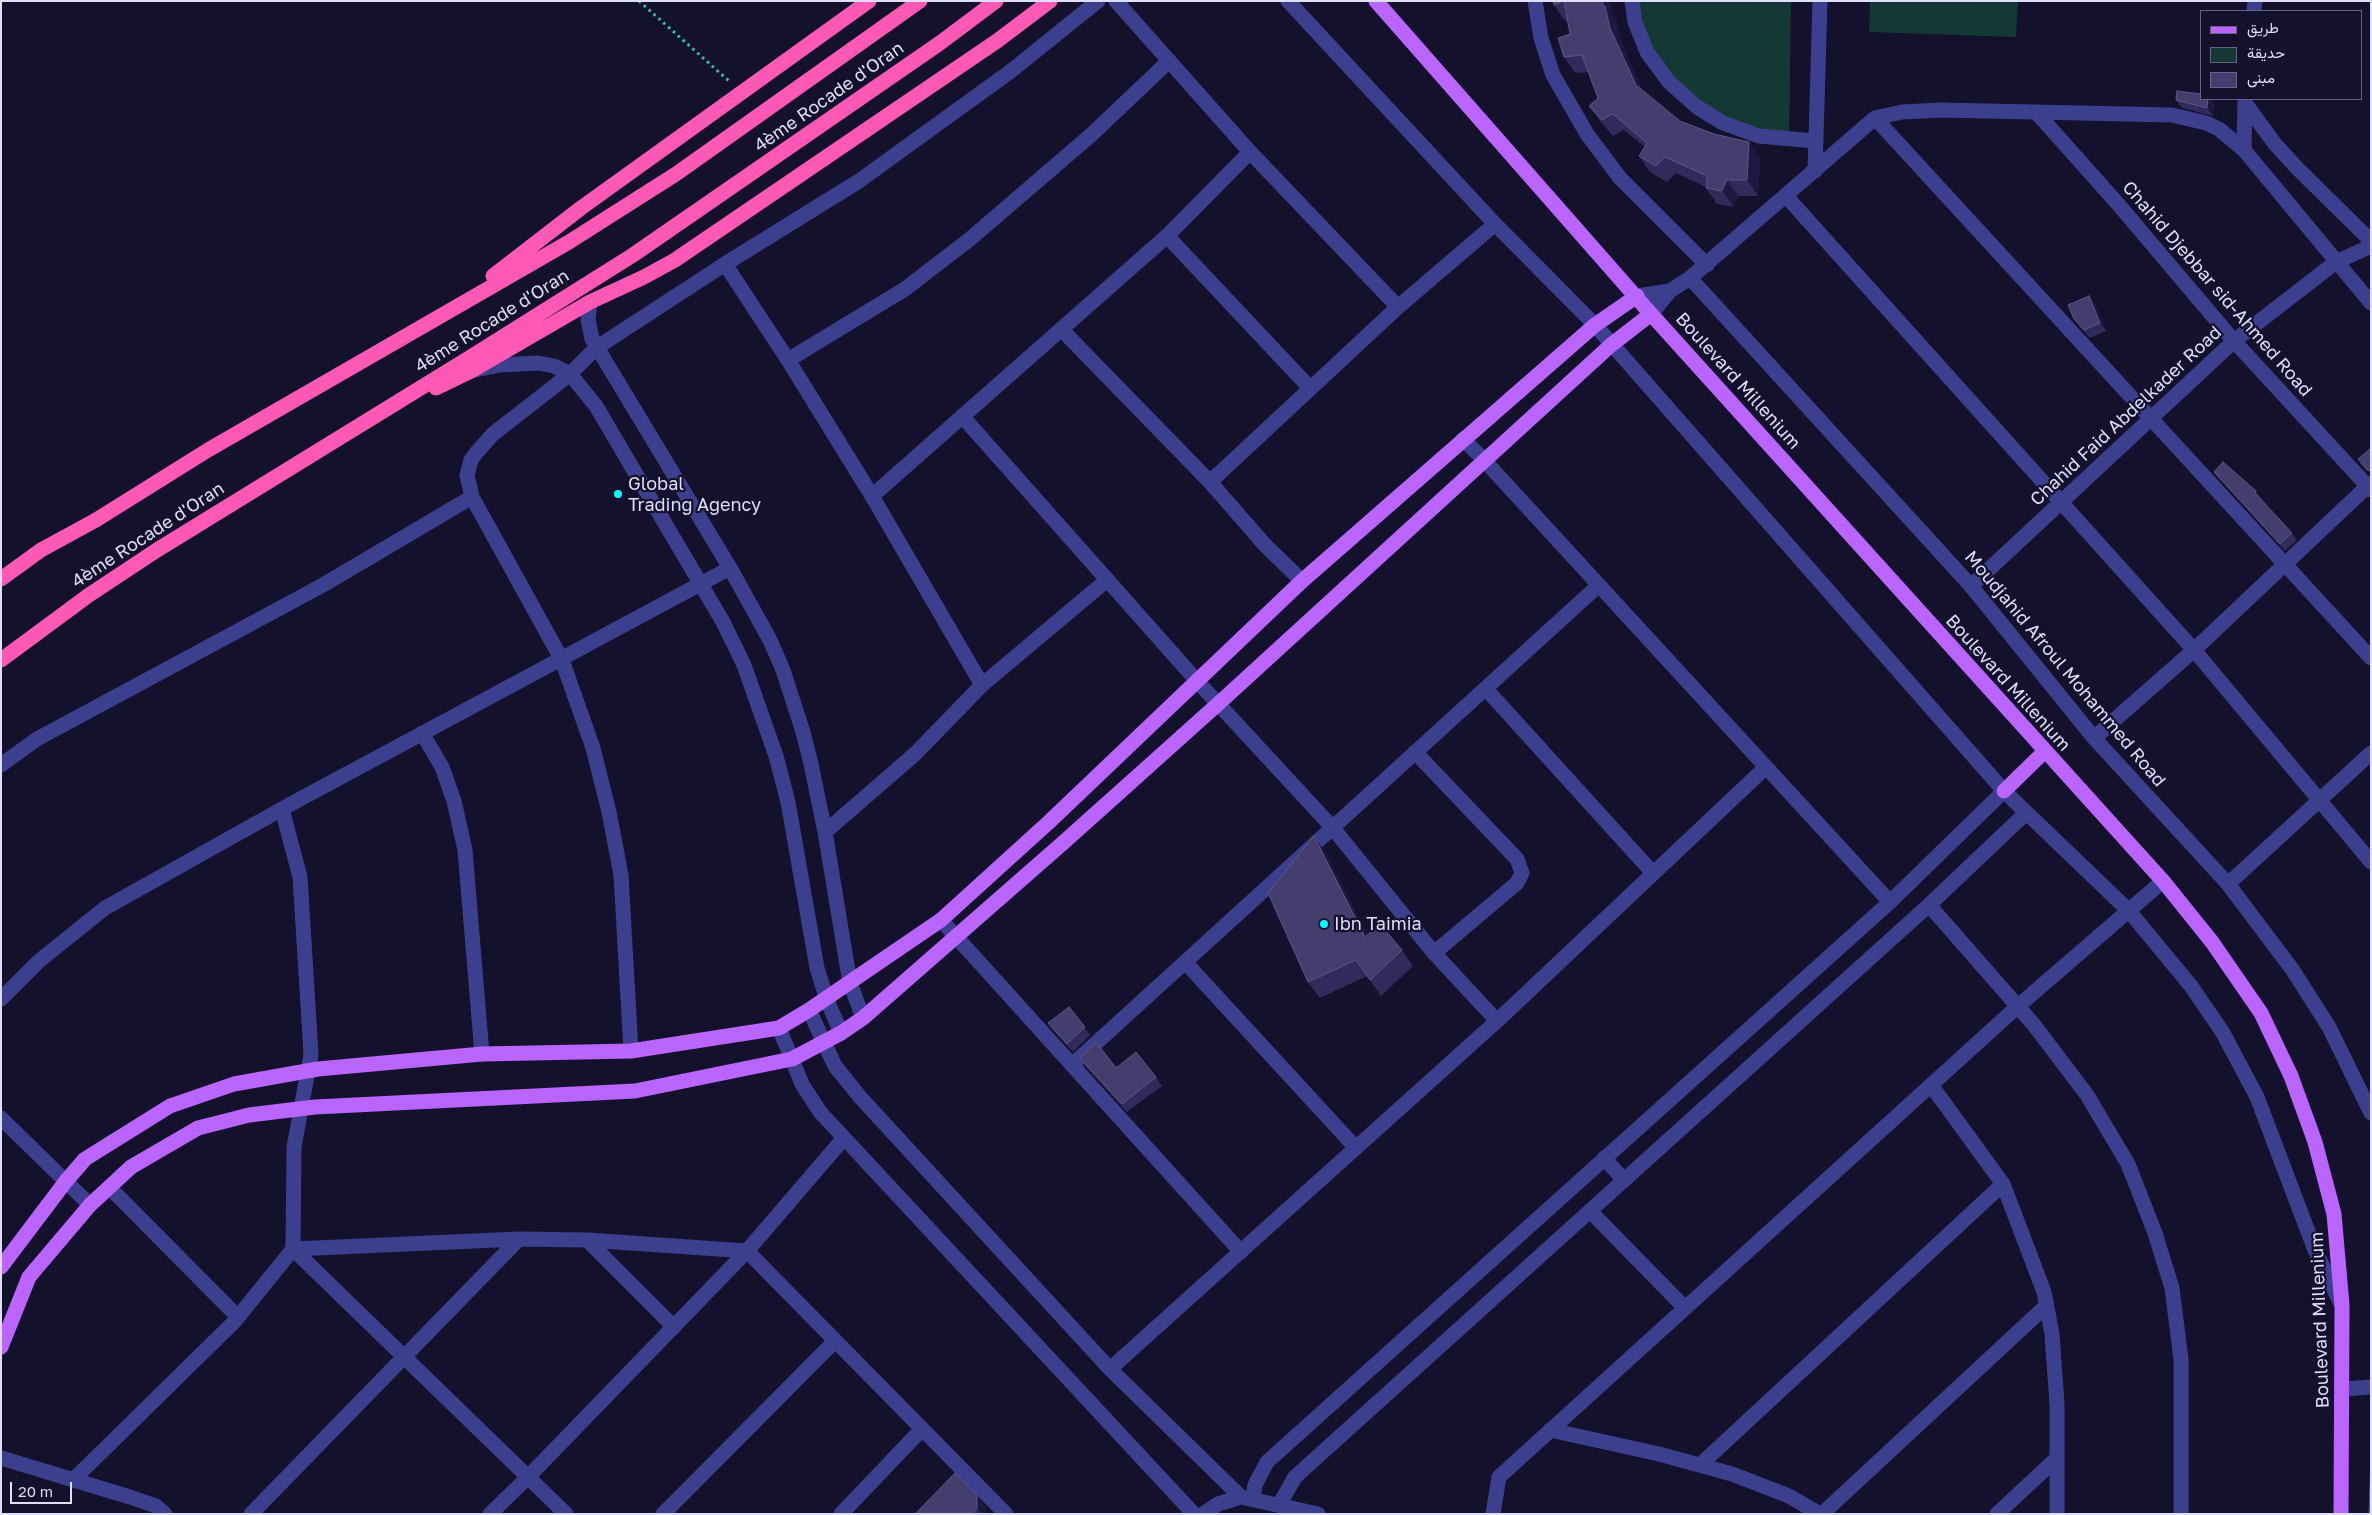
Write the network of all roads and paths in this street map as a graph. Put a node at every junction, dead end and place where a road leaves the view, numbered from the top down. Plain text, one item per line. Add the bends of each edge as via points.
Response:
1 (640, 1) edge
2 (869, 1) edge
3 (920, 1) edge
4 (996, 1) edge
5 (1050, 1) edge
6 (1098, 1) edge
7 (1116, 1) edge
8 (1288, 1) edge
9 (1376, 1) edge
10 (1535, 1) edge
11 (1632, 1) edge
12 (1820, 1) edge
13 (1168, 62) junction
14 (742, 93) junction
15 (2245, 101) edge
16 (2036, 112) junction
17 (1875, 118) junction
18 (1815, 140) junction
19 (2244, 150) junction
20 (1250, 152) junction
21 (1814, 171) junction
22 (1786, 196) junction
23 (1495, 224) junction
24 (1167, 236) junction
25 (2371, 241) edge
26 (2371, 246) edge
27 (2336, 262) junction
28 (724, 264) junction
29 (1707, 265) junction
30 (1690, 278) junction
31 (1670, 290) junction
32 (1637, 296) junction
33 (590, 302) junction
34 (2371, 303) edge
35 (1398, 307) junction
36 (450, 309) junction
37 (1651, 314) junction
38 (1595, 325) junction
39 (1061, 329) junction
40 (2234, 340) junction
41 (1611, 345) junction
42 (596, 348) junction
43 (788, 360) junction
44 (471, 371) junction
45 (570, 374) junction
46 (1310, 388) junction
47 (406, 397) junction
48 (962, 416) junction
49 (2149, 419) junction
50 (1463, 439) junction
51 (1484, 460) junction
52 (1210, 482) junction
53 (2370, 486) edge
54 (872, 496) junction
55 (472, 497) junction
56 (2062, 501) junction
57 (2285, 563) junction
58 (730, 568) junction
59 (1, 579) edge
60 (1107, 580) junction
61 (1302, 581) junction
62 (700, 584) junction
63 (1599, 585) junction
64 (1971, 586) junction
65 (2194, 650) junction
66 (2371, 658) edge
67 (1, 660) edge
68 (562, 660) junction
69 (1197, 682) junction
70 (982, 685) junction
71 (1486, 689) junction
72 (1218, 704) junction
73 (422, 733) junction
74 (2094, 738) junction
75 (1416, 752) junction
76 (2044, 752) junction
77 (2371, 753) edge
78 (1, 765) edge
79 (1765, 768) junction
80 (2004, 791) junction
81 (2320, 800) junction
82 (282, 809) junction
83 (2026, 813) junction
84 (1332, 827) junction
85 (825, 832) junction
86 (2371, 862) edge
87 (1652, 873) junction
88 (2163, 881) junction
89 (2228, 884) junction
90 (1890, 902) junction
91 (1930, 905) junction
92 (2129, 911) junction
93 (941, 920) junction
94 (956, 936) junction
95 (1434, 953) junction
96 (1185, 962) junction
97 (850, 983) junction
98 (1, 999) edge
99 (827, 1000) junction
100 (2017, 1007) junction
101 (809, 1010) junction
102 (863, 1018) junction
103 (1497, 1021) junction
104 (779, 1028) junction
105 (841, 1033) junction
106 (823, 1044) junction
107 (631, 1052) junction
108 (482, 1054) junction
109 (792, 1060) junction
110 (1072, 1065) junction
111 (307, 1071) junction
112 (1931, 1085) junction
113 (300, 1109) junction
114 (2371, 1114) edge
115 (1, 1118) edge
116 (844, 1138) junction
117 (1356, 1148) junction
118 (1604, 1158) junction
119 (1624, 1180) junction
120 (66, 1181) junction
121 (2003, 1184) junction
122 (110, 1188) junction
123 (90, 1205) junction
124 (1590, 1210) junction
125 (520, 1239) junction
126 (587, 1240) junction
127 (293, 1249) junction
128 (747, 1251) junction
129 (1241, 1252) junction
130 (1, 1267) edge
131 (2342, 1305) junction
132 (2046, 1306) junction
133 (1684, 1308) junction
134 (238, 1317) junction
135 (674, 1327) junction
136 (835, 1341) junction
137 (1, 1346) edge
138 (405, 1357) junction
139 (1110, 1369) junction
140 (2371, 1387) edge
141 (2343, 1389) junction
142 (922, 1429) junction
143 (1550, 1430) junction
144 (1, 1458) edge
145 (2057, 1458) junction
146 (1700, 1465) junction
147 (528, 1477) junction
148 (74, 1478) junction
149 (1247, 1498) junction
150 (1280, 1505) junction
151 (165, 1514) edge
152 (251, 1514) edge
153 (490, 1514) edge
154 (566, 1514) edge
155 (663, 1514) edge
156 (841, 1514) edge
157 (1006, 1514) edge
158 (1194, 1514) edge
159 (1203, 1514) edge
160 (1318, 1514) edge
161 (1493, 1514) edge
162 (1821, 1514) edge
163 (1997, 1514) edge
164 (2057, 1514) edge
165 (2181, 1514) edge
166 (2341, 1514) edge

1 - 14 path
2 - 14 highway
3 - 36 highway, 4ème Rocade d'Oran via 676,174 570,242
4 - 47 highway, 4ème Rocade d'Oran via 632,255
5 - 33 highway via 997,41 675,260
6 - 28 street via 1011,71 859,181
7 - 13 street
8 - 23 street
9 - 32 main road, Boulevard Millenium
10 - 29 street via 1541,38 1553,75 1587,134 1620,178
11 - 18 street via 1635,22 1648,52 1670,82 1697,108 1723,123 1759,136
12 - 18 street
13 - 20 street
13 - 43 street via 1091,135 970,239 905,289
14 - 36 highway via 581,208
15 - 19 street
15 - 25 street via 2291,162
16 - 17 street via 1921,110
16 - 19 street via 2172,115 2219,129
16 - 40 street, Chahid Djebbar sid-Ahmed Road
17 - 21 street
17 - 49 street
18 - 21 street
19 - 27 street
20 - 24 street
20 - 35 street
21 - 22 street
22 - 29 street
22 - 56 street
23 - 35 street
23 - 38 street
24 - 39 street
24 - 46 street
26 - 27 street, Chahid Faid Abdelkader Road
27 - 34 street
27 - 40 street, Chahid Faid Abdelkader Road
28 - 42 street
28 - 43 street
29 - 30 street
30 - 31 street
30 - 64 street, Moudjahid Afroul Mohammed Road
31 - 32 street
31 - 37 street
32 - 37 main road, Boulevard Millenium
32 - 38 main road
33 - 42 street via 589,329
33 - 44 highway
35 - 46 street
36 - 59 highway, 4ème Rocade d'Oran via 41,550
37 - 41 main road
37 - 76 main road, Boulevard Millenium
38 - 41 street
38 - 50 main road
39 - 48 street
39 - 52 street
40 - 49 street, Chahid Faid Abdelkader Road
40 - 53 street, Chahid Djebbar sid-Ahmed Road
41 - 51 main road
41 - 80 street
42 - 45 street
42 - 58 street
43 - 54 street
44 - 45 street via 538,363
44 - 47 highway via 438,387
45 - 55 street via 493,434 477,452 467,475
45 - 62 street via 596,406
46 - 52 street
47 - 67 highway, 4ème Rocade d'Oran via 157,550
48 - 54 street
48 - 60 street
49 - 56 street, Chahid Faid Abdelkader Road
49 - 57 street
50 - 51 street
50 - 61 main road
51 - 63 street
51 - 72 main road
52 - 61 street via 1265,546
53 - 57 street
54 - 70 street
55 - 68 street
55 - 78 street via 323,585 36,739
56 - 64 street, Chahid Faid Abdelkader Road
56 - 65 street
57 - 65 street
57 - 66 street
58 - 62 street
58 - 85 street via 770,640 788,686 803,732
60 - 69 street
60 - 70 street
61 - 69 main road
62 - 68 street
62 - 99 street via 744,665 776,756 795,840 813,952
63 - 71 street
63 - 79 street
64 - 74 street, Moudjahid Afroul Mohammed Road
65 - 74 street
65 - 81 street
68 - 73 street
68 - 107 street via 593,748 621,875
69 - 72 street
69 - 93 main road
70 - 85 street via 914,754
71 - 75 street
71 - 87 street
72 - 84 street
72 - 94 main road
73 - 82 street
73 - 108 street via 442,767 465,850
74 - 89 street, Moudjahid Afroul Mohammed Road
75 - 84 street
75 - 95 street via 1517,859 1522,873 1517,883
76 - 80 main road
76 - 88 main road, Boulevard Millenium
77 - 81 street
79 - 87 street
79 - 90 street
80 - 83 street
80 - 90 street
81 - 86 street
81 - 89 street
82 - 98 street via 105,908 39,962
82 - 111 street via 300,877 310,1054
83 - 91 street
83 - 92 street
84 - 95 street
84 - 96 street
85 - 97 street
87 - 103 street
88 - 92 street
88 - 131 main road, Boulevard Millenium via 2212,942 2261,1013 2291,1076 2315,1142 2334,1214
89 - 114 street, Moudjahid Afroul Mohammed Road via 2292,969 2329,1027
90 - 118 street
91 - 100 street
91 - 119 street
92 - 100 street
92 - 131 street via 2191,986 2223,1033 2257,1097 2315,1250
93 - 94 street
93 - 97 main road
94 - 102 main road
94 - 110 street
95 - 103 street
96 - 110 street
96 - 117 street
97 - 99 main road
97 - 102 street
99 - 101 main road
99 - 105 street
100 - 112 street
100 - 165 street via 2087,1095 2128,1164 2155,1232 2172,1288 2181,1359
101 - 104 main road
101 - 106 street
102 - 105 main road
103 - 117 street
104 - 107 main road
104 - 109 street
105 - 106 main road
106 - 109 main road
106 - 139 street via 835,1066 860,1097
107 - 108 main road
108 - 111 main road
109 - 113 main road via 635,1091
109 - 116 street via 809,1098
110 - 129 street
111 - 113 street
111 - 120 main road via 234,1084 170,1106 85,1159
112 - 121 street
112 - 133 street
113 - 122 main road via 249,1115 198,1128 132,1167
113 - 127 street via 294,1147
115 - 120 street
116 - 128 street
116 - 158 street
117 - 129 street
118 - 119 street
118 - 149 street via 1268,1462
119 - 124 street
120 - 123 street
120 - 130 main road
121 - 132 street via 2044,1292
121 - 146 street
122 - 123 main road
122 - 134 street
123 - 137 main road via 29,1277
124 - 133 street
124 - 150 street via 1295,1477
125 - 126 street
125 - 127 street
125 - 138 street
126 - 128 street
126 - 135 street
127 - 134 street
127 - 138 street
128 - 135 street
128 - 136 street
129 - 139 street
131 - 141 main road, Boulevard Millenium
132 - 145 street via 2052,1334
132 - 162 street
133 - 143 street
134 - 148 street
135 - 147 street
136 - 142 street
136 - 155 street
138 - 147 street
138 - 152 street
139 - 149 street
140 - 141 street
141 - 166 main road, Boulevard Millenium
142 - 156 street
142 - 157 street
143 - 146 street
143 - 161 street via 1499,1476
144 - 148 street
145 - 163 street
145 - 164 street
146 - 162 street via 1789,1496
147 - 153 street
147 - 154 street
148 - 151 street via 156,1506
149 - 150 street
149 - 159 street via 1218,1504
150 - 160 street

